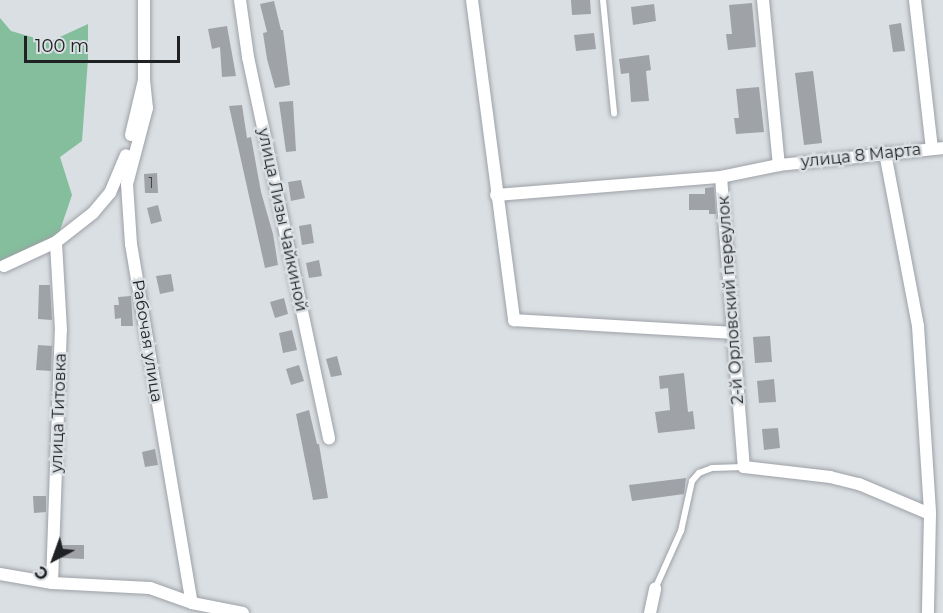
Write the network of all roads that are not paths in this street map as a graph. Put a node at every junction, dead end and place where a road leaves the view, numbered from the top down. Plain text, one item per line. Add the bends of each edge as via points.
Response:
1 (144, 0) edge
2 (240, 0) edge
3 (472, 0) edge
4 (603, 0) edge
5 (763, 0) edge
6 (915, 0) edge
7 (144, 80) junction
8 (614, 113) dead end
9 (938, 148) edge
10 (885, 153) junction
11 (779, 165) junction
12 (721, 177) junction
13 (496, 195) junction
14 (56, 242) junction
15 (4, 266) dead end
16 (733, 333) junction
17 (329, 439) dead end
18 (744, 467) junction
19 (930, 514) junction
20 (0, 574) edge
21 (52, 583) junction
22 (655, 589) joint
23 (192, 603) junction
24 (243, 613) edge
25 (650, 613) edge
26 (928, 613) edge

1 - 7 street
2 - 17 street, улица Лизы Чайкиной via 248,57
3 - 13 street
4 - 8 lane
5 - 11 street
6 - 9 street
7 - 14 street via 123,166 110,193 93,213
7 - 23 street, Рабочая улица via 147,108 127,184 131,244
9 - 10 street, улица 8 Марта
10 - 11 street, улица 8 Марта
10 - 19 street via 918,326
11 - 12 street, 2-й Орловский переулок
12 - 13 street
12 - 16 street, 2-й Орловский переулок
13 - 16 street via 514,320
14 - 15 street
14 - 21 street, улица Титовка via 61,330
16 - 18 street, 2-й Орловский переулок
18 - 19 street via 850,482
18 - 22 lane via 712,468 692,481 681,531
19 - 26 street
20 - 21 street
21 - 23 street via 150,588
22 - 25 street
23 - 24 street

